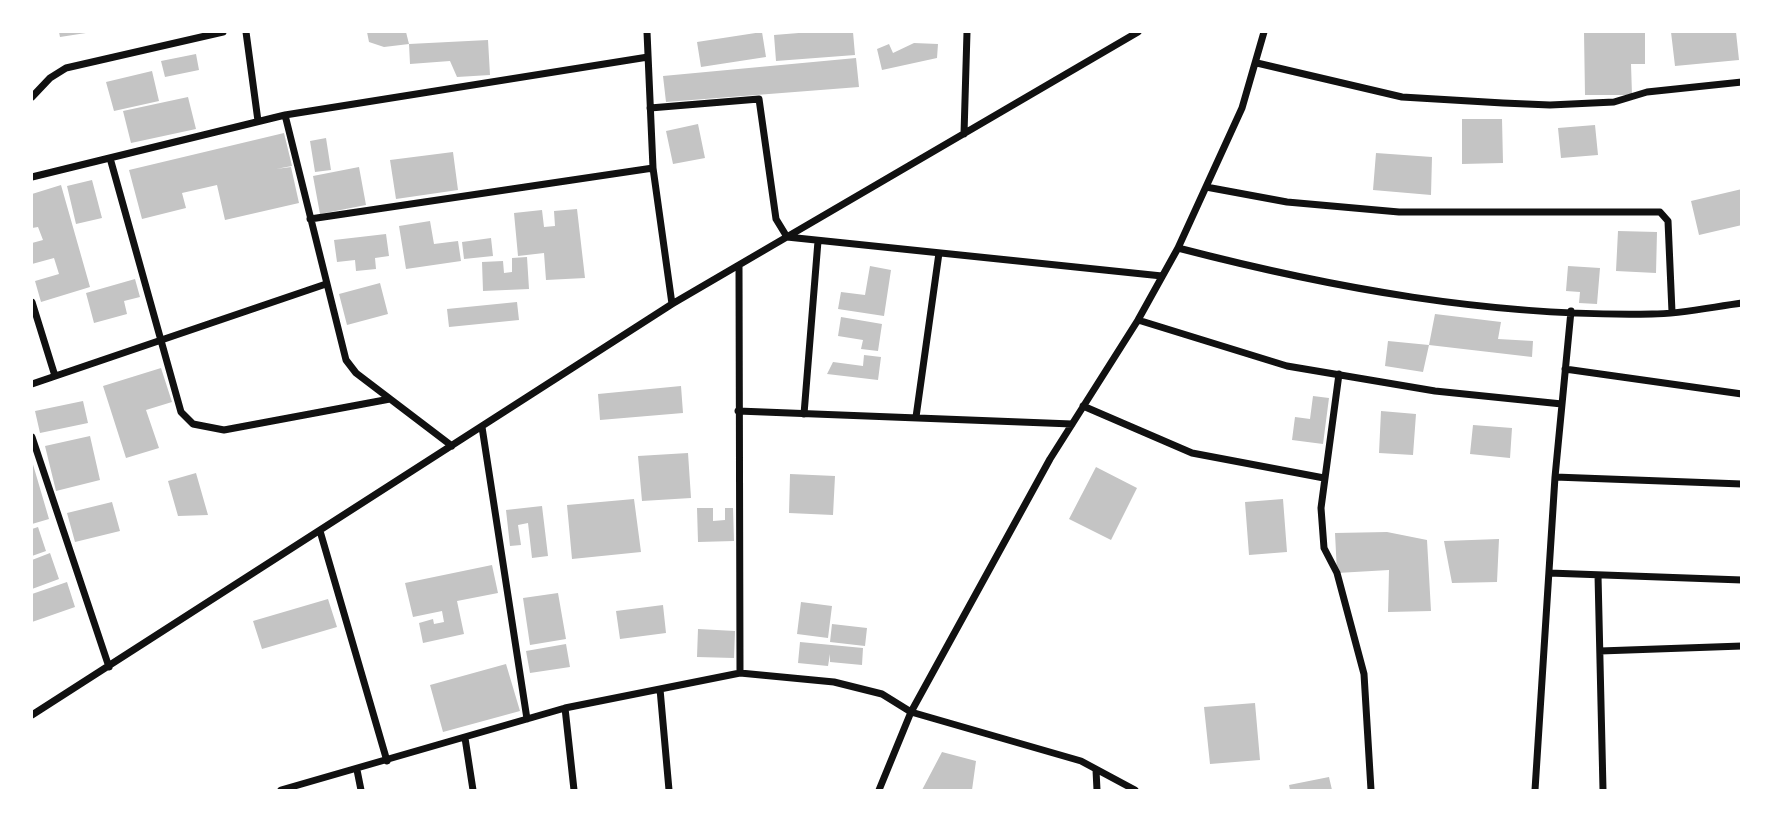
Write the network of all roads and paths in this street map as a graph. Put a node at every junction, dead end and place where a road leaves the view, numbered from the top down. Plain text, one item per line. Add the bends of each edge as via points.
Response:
1 (223, 32) edge
2 (246, 32) edge
3 (647, 32) edge
4 (967, 32) edge
5 (1138, 32) edge
6 (1264, 32) edge
7 (648, 57) junction
8 (1257, 63) junction
9 (1741, 82) edge
10 (32, 97) edge
11 (650, 108) junction
12 (285, 115) junction
13 (258, 121) junction
14 (964, 134) junction
15 (110, 158) junction
16 (653, 168) junction
17 (32, 177) edge
18 (1206, 187) junction
19 (310, 219) junction
20 (787, 237) junction
21 (818, 241) junction
22 (1178, 248) junction
23 (939, 253) junction
24 (739, 265) junction
25 (1162, 276) junction
26 (326, 284) junction
27 (32, 302) edge
28 (1741, 303) edge
29 (672, 304) junction
30 (1571, 311) junction
31 (1672, 312) junction
32 (1138, 320) junction
33 (162, 341) junction
34 (1565, 369) junction
35 (1339, 374) junction
36 (55, 376) junction
37 (32, 384) edge
38 (1741, 394) edge
39 (390, 399) junction
40 (1562, 404) junction
41 (1083, 406) junction
42 (738, 411) junction
43 (804, 414) junction
44 (916, 417) junction
45 (1072, 424) junction
46 (482, 427) junction
47 (32, 437) edge
48 (452, 446) junction
49 (1555, 477) junction
50 (1324, 478) junction
51 (1741, 484) edge
52 (320, 531) junction
53 (1549, 573) junction
54 (1598, 575) junction
55 (1741, 580) edge
56 (1741, 646) edge
57 (1600, 651) junction
58 (109, 667) junction
59 (740, 673) junction
60 (660, 689) junction
61 (565, 708) junction
62 (911, 712) junction
63 (32, 715) edge
64 (527, 719) junction
65 (465, 738) junction
66 (387, 761) junction
67 (357, 770) junction
68 (1096, 770) junction
69 (281, 790) edge
70 (361, 790) edge
71 (472, 790) edge
72 (574, 790) edge
73 (669, 790) edge
74 (879, 790) edge
75 (1097, 790) edge
76 (1135, 790) edge
77 (1371, 790) edge
78 (1535, 790) edge
79 (1603, 790) edge

1 - 10 street via 66,68
2 - 13 street
3 - 7 street
4 - 14 street
5 - 14 street
6 - 8 street
7 - 11 street
7 - 12 street
8 - 9 street via 1402,97 1515,104 1614,102 1647,92
8 - 18 street
11 - 16 street
11 - 20 street via 759,99 776,219
12 - 13 street
12 - 19 street
13 - 15 street
14 - 20 street
15 - 17 street
15 - 33 street
16 - 19 street
16 - 29 street
18 - 22 street
18 - 31 street via 1287,202 1399,212 1660,212 1668,221
19 - 26 street
20 - 21 street
20 - 24 street
21 - 23 street
21 - 43 street
22 - 25 street
22 - 30 street via 1397,296
23 - 25 street
23 - 44 street
24 - 29 street
24 - 42 street
25 - 32 street
26 - 33 street
26 - 39 street via 346,360
27 - 36 street
28 - 31 street
29 - 46 street
30 - 31 street
30 - 34 street
32 - 35 street via 1265,360
32 - 41 street
33 - 36 street
33 - 39 street via 181,412 193,424 208,428 224,430
34 - 38 street
34 - 40 street
35 - 40 street via 1436,391
35 - 50 street
36 - 37 street
39 - 48 street
40 - 49 street
41 - 45 street
41 - 50 street via 1192,453
42 - 43 street
42 - 59 street
43 - 44 street
44 - 45 street
45 - 62 street
46 - 48 street
46 - 64 street
47 - 58 street
48 - 52 street
49 - 51 street
49 - 53 street
50 - 77 street via 1324,548 1337,573 1364,674
52 - 58 street
52 - 66 street
53 - 54 street
53 - 78 street
54 - 55 street
54 - 57 street
56 - 57 street
57 - 79 street
58 - 63 street
59 - 60 street
59 - 62 street via 834,682 882,694
60 - 61 street
60 - 73 street
61 - 64 street
61 - 72 street
62 - 68 street via 1050,751
62 - 74 street
64 - 65 street
65 - 66 street
65 - 71 street
66 - 67 street
67 - 69 street
67 - 70 street
68 - 75 street
68 - 76 street

